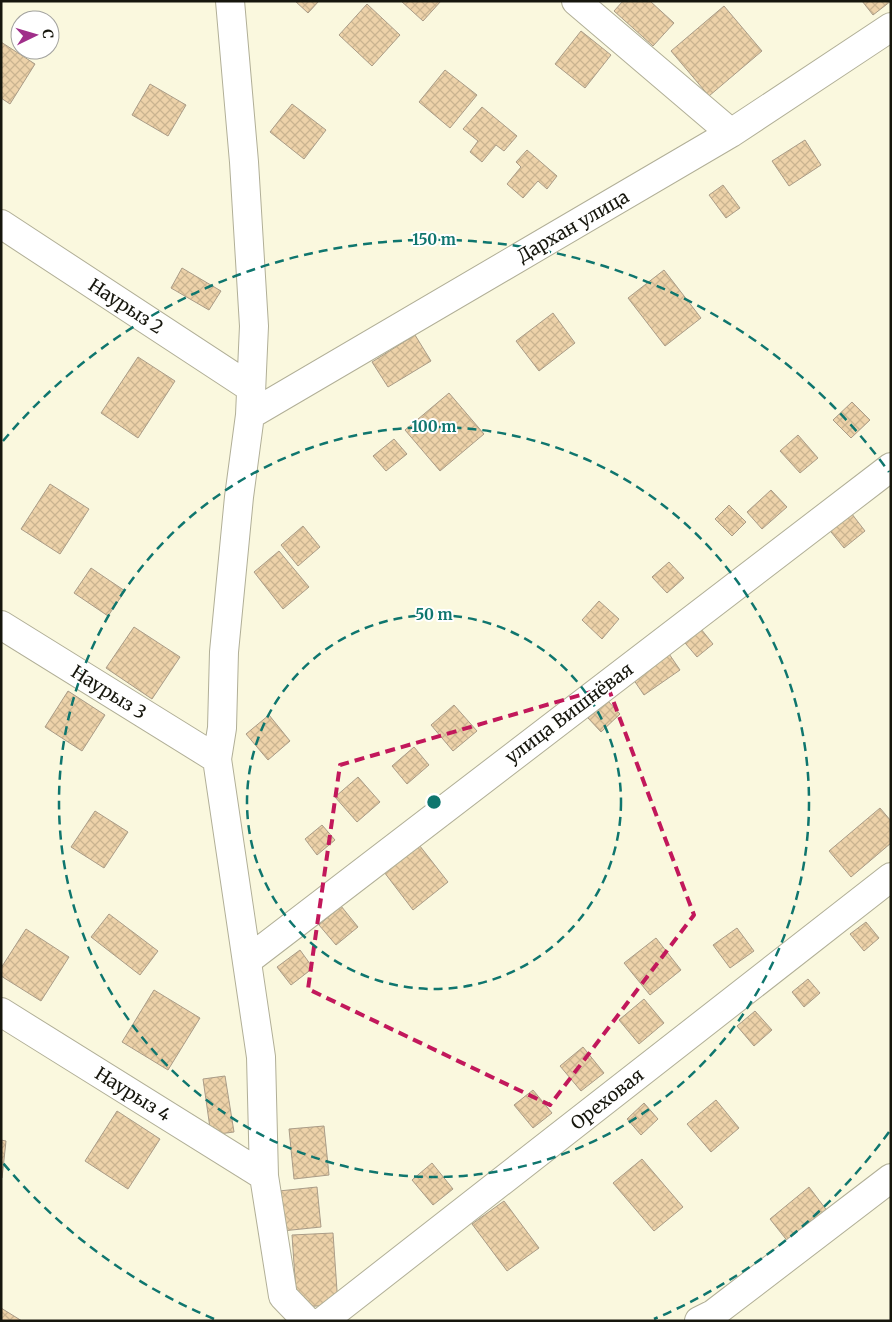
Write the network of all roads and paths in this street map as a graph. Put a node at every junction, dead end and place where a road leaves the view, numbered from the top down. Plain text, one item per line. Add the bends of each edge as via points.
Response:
1 (230, 1) edge
2 (576, 1) edge
3 (891, 27) edge
4 (731, 133) junction
5 (1, 224) edge
6 (251, 388) junction
7 (250, 415) junction
8 (891, 467) edge
9 (1, 625) edge
10 (217, 759) junction
11 (891, 877) edge
12 (248, 960) junction
13 (1, 1012) edge
14 (264, 1176) junction
15 (891, 1178) edge
16 (307, 1321) edge
17 (323, 1321) edge
18 (699, 1321) edge

1 - 6 street via 254,326
2 - 4 street
3 - 4 street, Дархан улица
4 - 7 street, Дархан улица
5 - 6 street, Наурыз 2
6 - 7 street
7 - 10 street via 224,652 222,728
8 - 12 street, улица Вишнёвая
9 - 10 street, Наурыз 3
10 - 12 street
11 - 17 street, Ореховая
12 - 14 street via 261,1057
13 - 14 street, Наурыз 4
14 - 16 street via 283,1296
15 - 18 street via 713,1314

